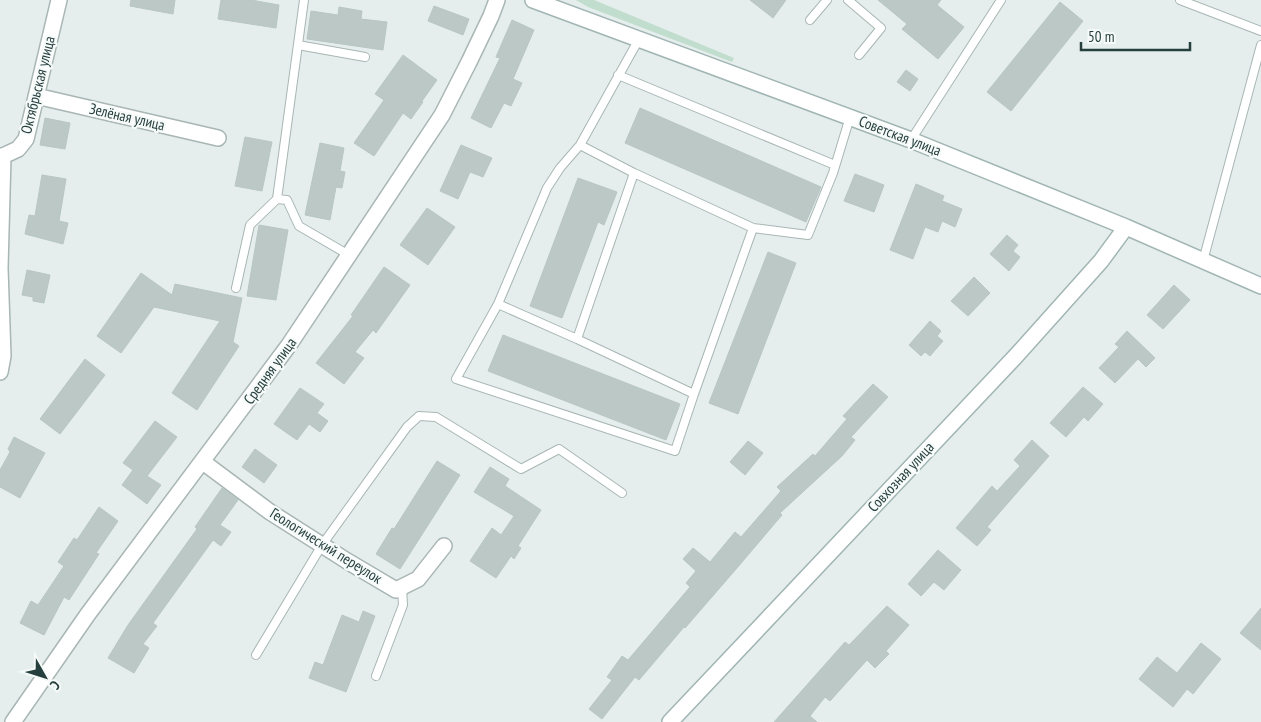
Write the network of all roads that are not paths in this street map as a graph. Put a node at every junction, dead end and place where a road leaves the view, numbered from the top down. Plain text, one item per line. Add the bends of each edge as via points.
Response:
1 (59, 0) edge
2 (304, 0) edge
3 (497, 0) edge
4 (827, 0) edge
5 (848, 0) edge
6 (1001, 0) edge
7 (1180, 0) edge
8 (540, 1) edge
9 (810, 20) dead end
10 (1261, 30) edge
11 (639, 39) junction
12 (298, 45) junction
13 (1261, 45) edge
14 (859, 55) dead end
15 (365, 57) dead end
16 (618, 75) junction
17 (36, 96) junction
18 (850, 117) junction
19 (218, 138) dead end
20 (911, 140) junction
21 (580, 145) junction
22 (1, 156) edge
23 (836, 165) junction
24 (634, 173) junction
25 (277, 199) junction
26 (1126, 227) junction
27 (753, 228) junction
28 (349, 255) junction
29 (1203, 261) junction
30 (1261, 286) edge
31 (236, 288) dead end
32 (498, 304) junction
33 (577, 339) junction
34 (0, 372) edge
35 (694, 394) junction
36 (203, 462) junction
37 (622, 493) dead end
38 (322, 545) junction
39 (444, 546) dead end
40 (402, 587) junction
41 (256, 655) dead end
42 (376, 676) dead end
43 (13, 722) edge
44 (670, 722) edge

1 - 17 street, Октябрьская улица
2 - 12 lane
3 - 28 street, Средняя улица via 442,115
4 - 9 lane
5 - 14 lane via 881,28
6 - 20 lane
7 - 10 lane
8 - 11 street, Советская улица
11 - 16 lane
11 - 18 street, Советская улица
12 - 15 lane
12 - 25 lane
13 - 29 lane
16 - 21 lane
16 - 23 lane
17 - 19 street, Зелёная улица
17 - 22 street, Октябрьская улица via 26,139 18,150
18 - 20 street, Советская улица
18 - 23 lane
20 - 26 street, Советская улица
21 - 24 lane
21 - 32 lane via 547,188
22 - 34 street via 3,356
23 - 27 lane via 808,235
24 - 27 lane
24 - 33 lane
25 - 28 lane via 288,200 299,226
25 - 31 lane via 250,225
26 - 29 street, Советская улица
26 - 44 street, Совхозная улица via 1101,261 1015,357
27 - 35 lane
28 - 36 street, Средняя улица via 290,345
29 - 30 street, Советская улица
32 - 33 lane
32 - 35 lane via 456,379 675,451
33 - 35 lane
36 - 38 street, Геологический переулок via 270,512
36 - 43 street, Средняя улица via 88,614
37 - 38 lane via 559,449 521,469 436,417 419,416 407,427
38 - 40 street, Геологический переулок via 396,590
38 - 41 lane
39 - 40 street, Геологический переулок via 418,579
40 - 42 lane via 403,605

